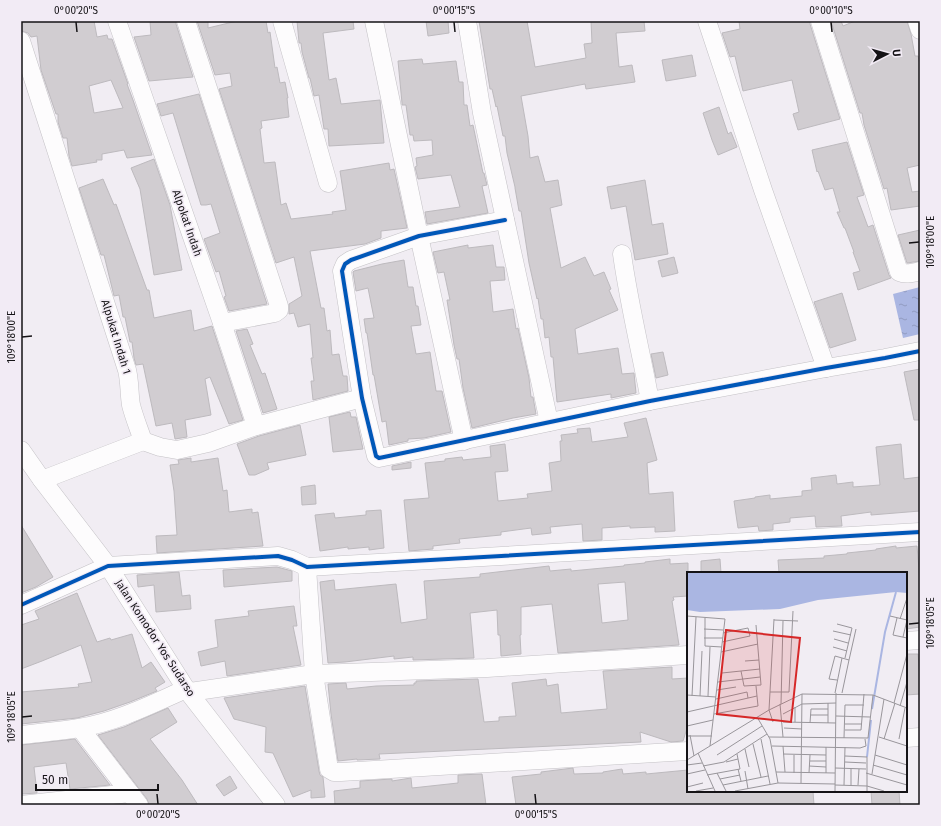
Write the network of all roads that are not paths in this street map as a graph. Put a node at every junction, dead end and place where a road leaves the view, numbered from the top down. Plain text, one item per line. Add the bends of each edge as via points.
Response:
1 (117, 21) edge
2 (186, 21) edge
3 (282, 21) edge
4 (374, 21) edge
5 (467, 21) edge
6 (707, 21) edge
7 (820, 21) edge
8 (917, 21) edge
9 (920, 30) edge
10 (21, 41) edge
11 (328, 183) dead end
12 (505, 220) junction
13 (419, 236) junction
14 (622, 254) dead end
15 (920, 271) edge
16 (222, 323) junction
17 (920, 351) edge
18 (826, 368) junction
19 (362, 398) junction
20 (650, 401) junction
21 (549, 422) junction
22 (256, 426) junction
23 (143, 441) junction
24 (464, 441) junction
25 (21, 450) edge
26 (42, 480) junction
27 (920, 532) edge
28 (108, 566) junction
29 (307, 567) junction
30 (21, 605) edge
31 (920, 640) edge
32 (907, 641) edge
33 (687, 655) edge
34 (314, 674) junction
35 (188, 691) junction
36 (80, 728) junction
37 (21, 735) edge
38 (920, 737) edge
39 (907, 738) edge
40 (687, 751) edge
41 (134, 799) edge
42 (21, 804) edge
43 (276, 805) edge

1 - 16 street, Alpokat Indah
2 - 16 street via 279,306 275,313
3 - 11 street
4 - 13 street
5 - 12 street via 482,113
6 - 18 street
7 - 15 street via 900,272 909,274
8 - 9 street
10 - 23 street, Alpukat Indah 1 via 127,370 132,406
12 - 13 street
12 - 21 street
13 - 19 street via 351,260 345,264 342,271
13 - 24 street
14 - 20 street
16 - 22 street, Alpokat Indah
17 - 18 street
18 - 20 street
19 - 22 street
19 - 24 street via 376,456 379,458
20 - 21 street
21 - 24 street
22 - 23 street via 208,443 177,450
23 - 26 street
25 - 26 street, Jalan Komodor Yos Sudarso
26 - 28 street, Jalan Komodor Yos Sudarso
27 - 29 street
28 - 29 street via 278,556
28 - 30 street
28 - 35 street, Jalan Komodor Yos Sudarso
29 - 34 street
31 - 32 street
33 - 34 street via 487,668
34 - 35 street
34 - 40 street via 329,769 334,772
35 - 36 street
35 - 43 street, Jalan Komodor Yos Sudarso
36 - 37 street
36 - 41 street
38 - 39 street
41 - 42 street

